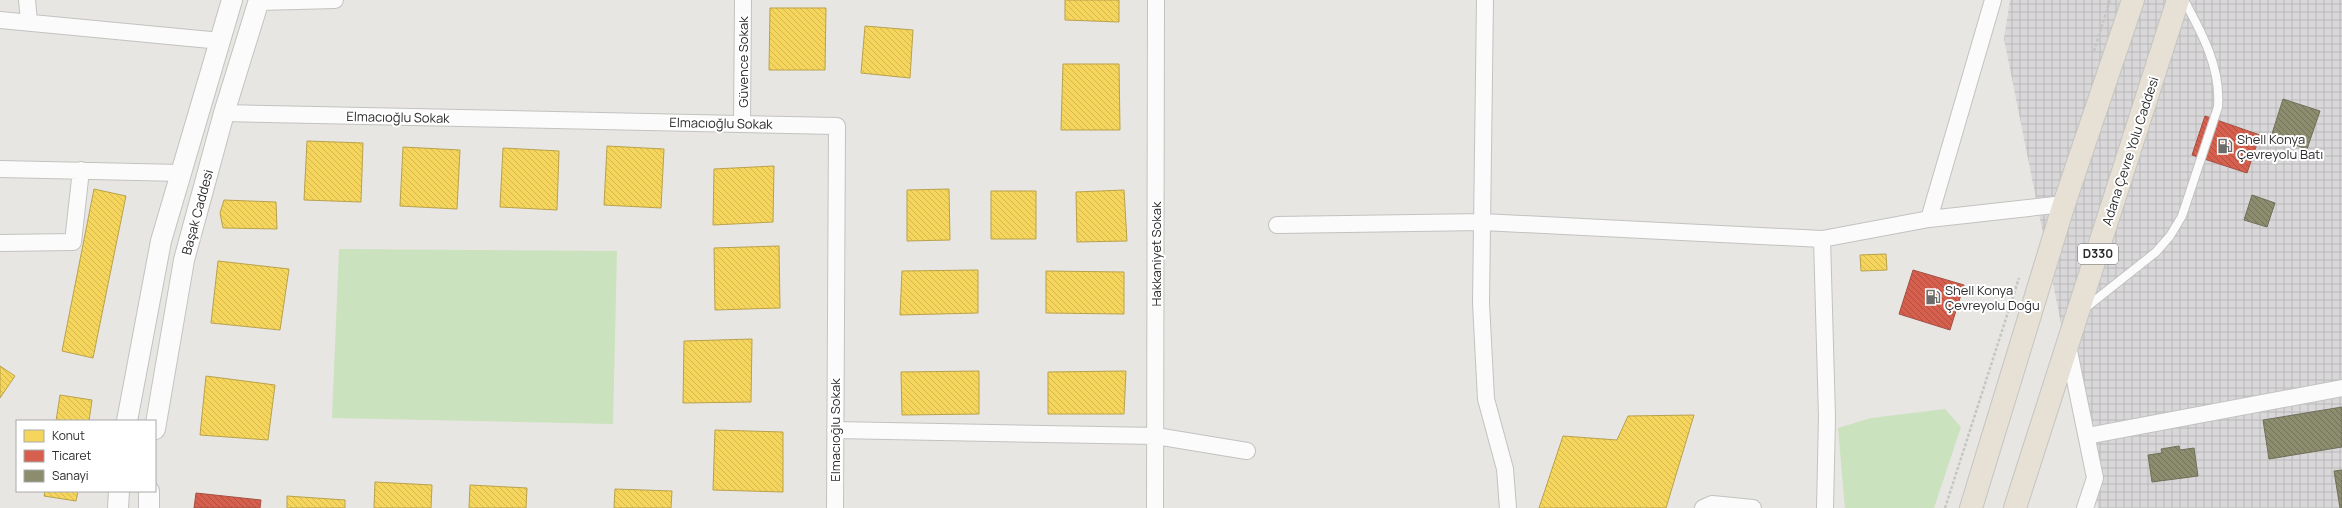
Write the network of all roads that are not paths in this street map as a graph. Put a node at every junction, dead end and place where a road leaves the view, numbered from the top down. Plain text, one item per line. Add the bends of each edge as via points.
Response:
1 (27, 0) edge
2 (232, 0) edge
3 (335, 0) edge
4 (743, 0) edge
5 (1156, 0) edge
6 (1485, 0) edge
7 (1993, 0) edge
8 (2133, 0) edge
9 (2178, 0) edge
10 (2184, 0) edge
11 (259, 1) edge
12 (0, 20) edge
13 (29, 21) junction
14 (221, 41) junction
15 (224, 113) junction
16 (742, 124) junction
17 (0, 169) edge
18 (81, 170) junction
19 (182, 173) junction
20 (2064, 204) junction
21 (1929, 219) junction
22 (1482, 222) junction
23 (1277, 225) dead end
24 (1822, 239) junction
25 (0, 243) edge
26 (2079, 314) junction
27 (2068, 346) junction
28 (2342, 388) edge
29 (127, 420) edge
30 (156, 423) edge
31 (835, 430) junction
32 (1156, 436) junction
33 (2087, 436) junction
34 (1247, 451) dead end
35 (119, 492) edge
36 (149, 492) edge
37 (118, 508) edge
38 (149, 508) edge
39 (835, 508) edge
40 (1155, 508) edge
41 (1508, 508) edge
42 (1703, 508) edge
43 (1753, 508) edge
44 (1825, 508) edge
45 (1971, 508) edge
46 (2015, 508) edge
47 (2085, 508) edge

1 - 13 street
2 - 14 street, Başak Caddesi
3 - 11 street
4 - 16 street, Güvence Sokak
5 - 32 street, Hakkaniyet Sokak
6 - 22 street
7 - 21 street
8 - 20 highway
9 - 26 highway, Adana Çevre Yolu Caddesi / D330
10 - 26 lane via 2211,56 2219,93 2218,107 2182,216 2156,252
11 - 15 street, Başak Caddesi
12 - 13 street
13 - 14 street
14 - 19 street, Başak Caddesi
15 - 16 street, Elmacıoğlu Sokak
15 - 30 street, Başak Caddesi via 184,260
16 - 31 street, Elmacıoğlu Sokak via 837,126
17 - 18 street
18 - 19 street
18 - 25 street via 73,242
19 - 29 street, Başak Caddesi via 161,241
20 - 21 street
20 - 45 highway
21 - 24 street
22 - 23 street
22 - 24 street
22 - 41 street via 1481,303 1486,399 1505,469
24 - 44 street via 1827,417
26 - 27 highway, Adana Çevre Yolu Caddesi / D330
27 - 33 street
27 - 46 highway, Adana Çevre Yolu Caddesi / D330
28 - 33 street
31 - 32 street
31 - 39 street, Elmacıoğlu Sokak
32 - 34 street
32 - 40 street, Hakkaniyet Sokak
33 - 47 street via 2095,478
35 - 37 street
36 - 38 street
42 - 43 street via 1712,504

